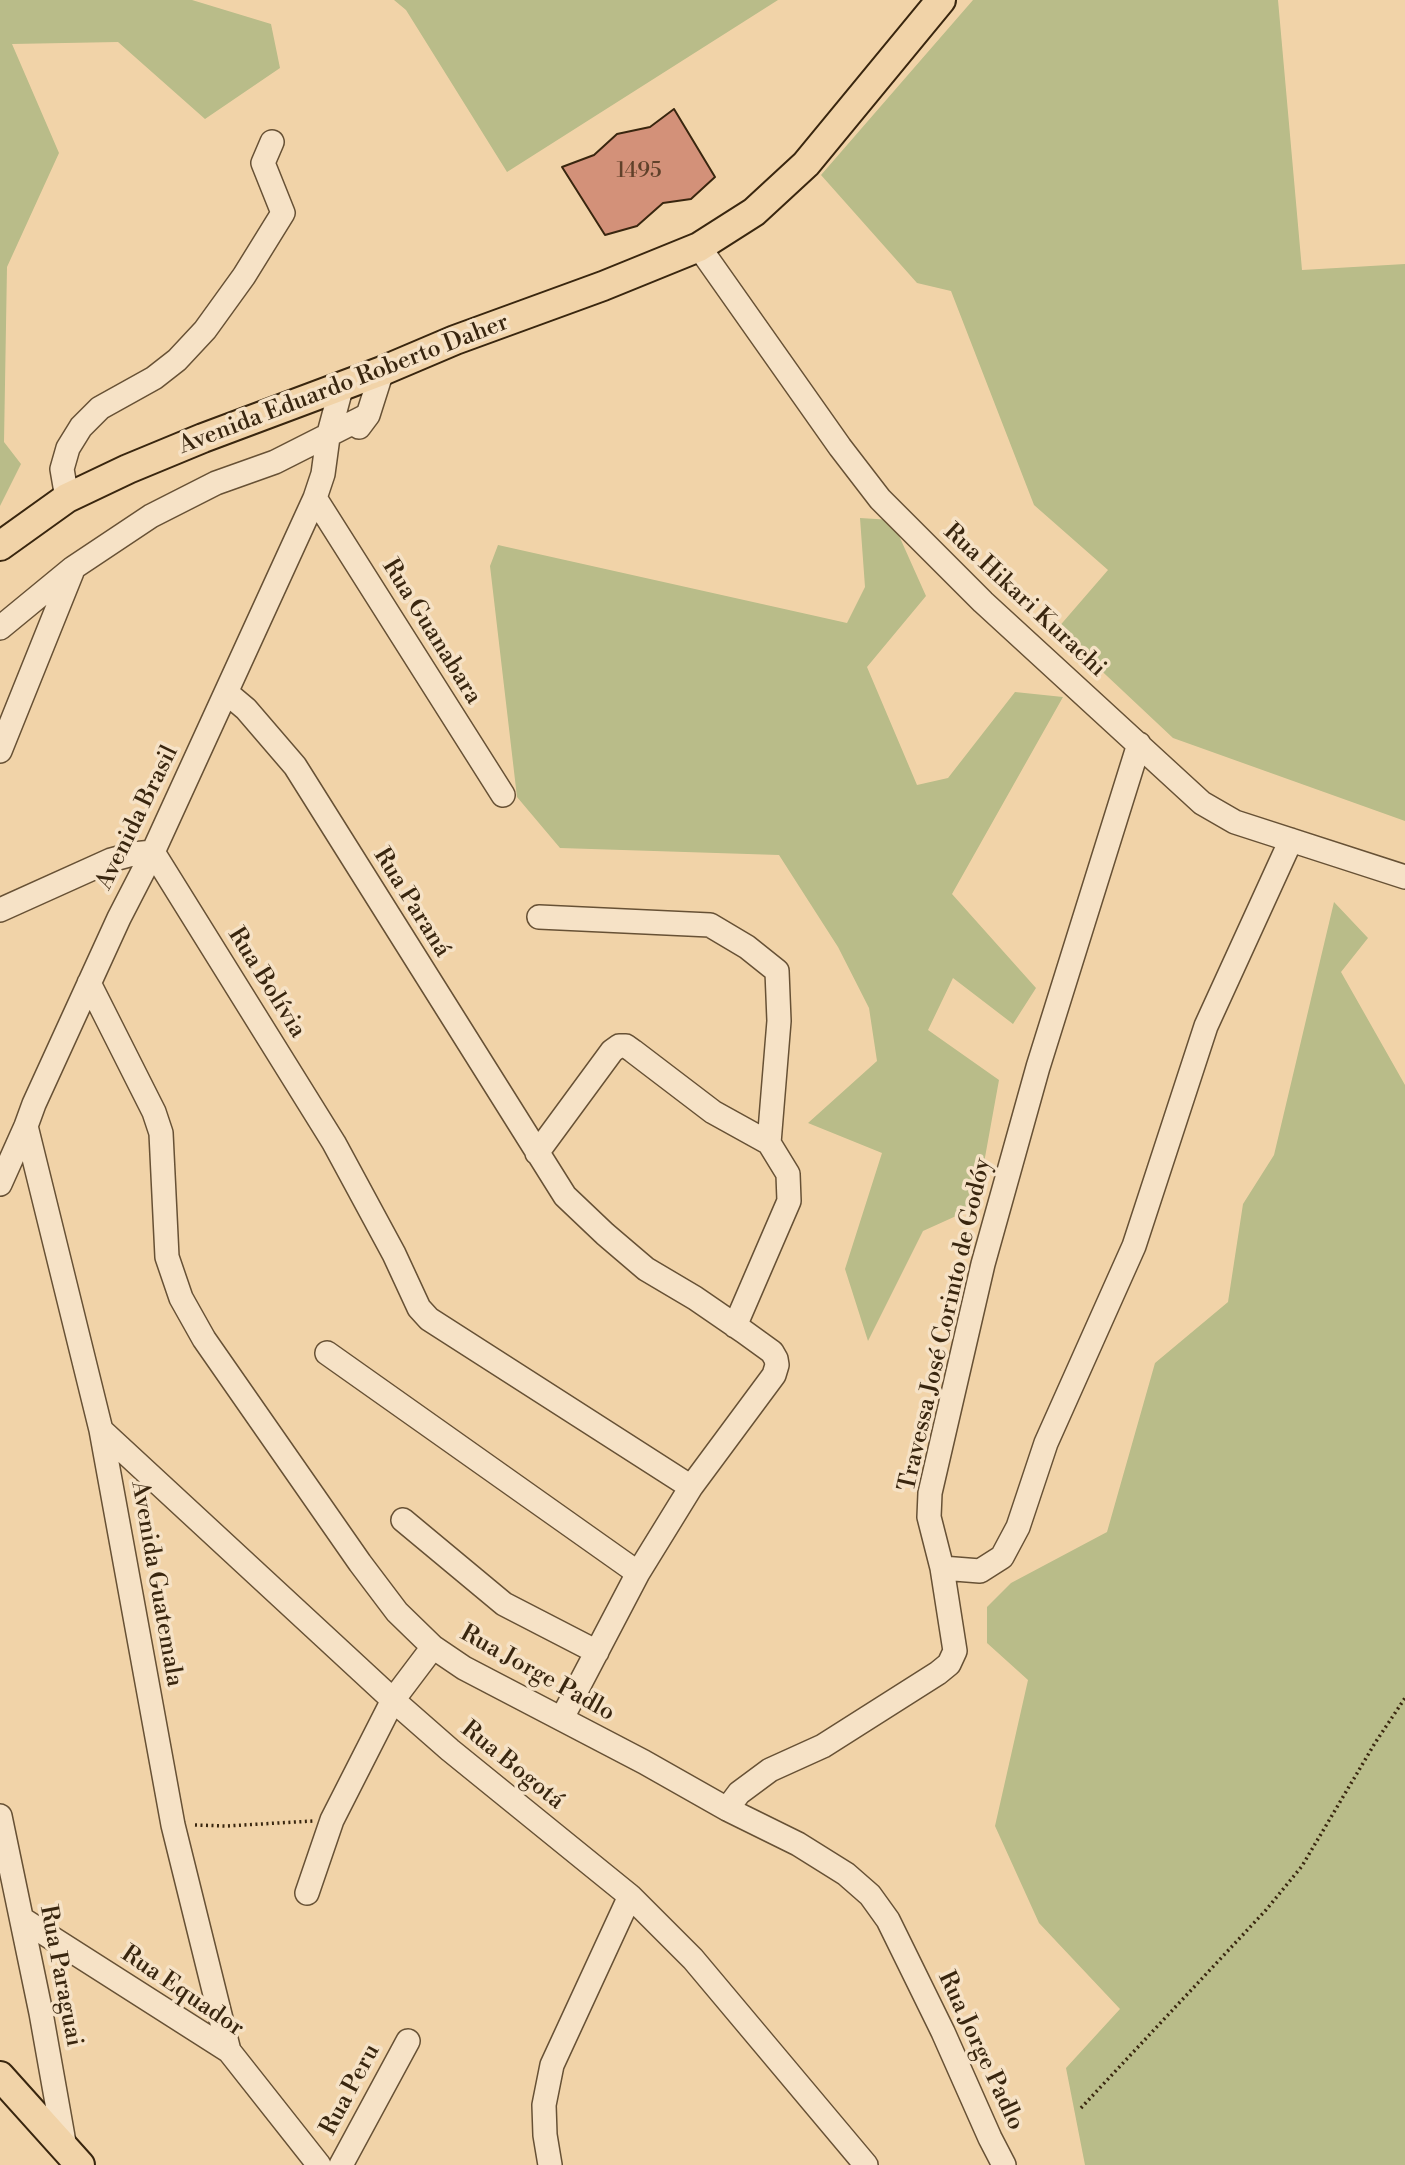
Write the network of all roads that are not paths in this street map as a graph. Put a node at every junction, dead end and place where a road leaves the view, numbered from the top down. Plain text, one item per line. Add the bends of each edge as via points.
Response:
1 (941, 0) edge
2 (272, 142) dead end
3 (699, 247) junction
4 (382, 371) junction
5 (342, 385) junction
6 (368, 415) junction
7 (328, 437) junction
8 (323, 474) junction
9 (67, 498) junction
10 (315, 498) junction
11 (0, 546) edge
12 (73, 568) junction
13 (0, 628) edge
14 (227, 693) junction
15 (1139, 744) junction
16 (0, 751) edge
17 (503, 795) dead end
18 (1291, 840) junction
19 (153, 852) junction
20 (1405, 877) edge
21 (0, 910) edge
22 (539, 917) dead end
23 (89, 983) junction
24 (26, 1126) junction
25 (769, 1143) junction
26 (537, 1153) junction
27 (0, 1184) edge
28 (735, 1326) junction
29 (327, 1353) dead end
30 (101, 1430) junction
31 (691, 1487) junction
32 (403, 1520) dead end
33 (942, 1568) junction
34 (638, 1573) junction
35 (433, 1647) junction
36 (597, 1651) junction
37 (393, 1700) junction
38 (562, 1718) junction
39 (727, 1809) junction
40 (0, 1816) edge
41 (307, 1893) dead end
42 (630, 1896) junction
43 (22, 1919) junction
44 (408, 2041) dead end
45 (229, 2051) junction
46 (0, 2076) edge
47 (72, 2156) edge
48 (319, 2165) edge
49 (341, 2165) edge
50 (550, 2165) edge
51 (866, 2165) edge
52 (1004, 2165) edge

1 - 3 main road, Avenida Eduardo Roberto Daher via 806,164 754,212
2 - 9 street via 263,163 284,213 205,330 177,360 100,408 81,427 68,447 62,469
3 - 4 main road, Avenida Eduardo Roberto Daher
3 - 15 street, Rua Hikari Kurachi via 880,499 983,602
4 - 5 main road, Avenida Eduardo Roberto Daher
4 - 6 street, Avenida Brasil
5 - 7 street, Avenida Brasil
5 - 9 main road, Avenida Eduardo Roberto Daher via 128,469
6 - 7 street
6 - 8 street, Avenida Brasil
7 - 8 street, Avenida Brasil
7 - 12 street via 216,483 151,516
8 - 10 street, Avenida Brasil
9 - 11 main road, Avenida Eduardo Roberto Daher
10 - 14 street, Avenida Brasil
10 - 17 street, Rua Guanabara
12 - 13 street
12 - 16 street
14 - 19 street, Avenida Brasil
14 - 26 street, Rua Paraná via 295,766
15 - 18 street, Rua Hikari Kurachi via 1202,803 1235,822
15 - 33 street, Travessa José Corinto de Godóy via 1038,1067 983,1264 930,1493 929,1517
18 - 20 street, Rua Hikari Kurachi
18 - 33 street via 1206,1026 1134,1246 1046,1443 1018,1527 1002,1557 980,1571
19 - 21 street via 111,860
19 - 23 street, Avenida Brasil
19 - 31 street, Rua Bolívia via 334,1143 429,1320
22 - 25 street via 710,925 777,971 779,1020
23 - 24 street, Avenida Brasil
23 - 35 street, Rua Jorge Padlo via 161,1133 167,1257 181,1298 204,1339 360,1563 397,1612
24 - 27 street, Avenida Brasil
24 - 30 street, Avenida Guatemala
25 - 26 street via 713,1112 626,1046 619,1046
25 - 28 street via 788,1174 789,1200
26 - 28 street, Rua Paraná via 565,1196 604,1234 646,1269
28 - 31 street, Rua Paraná via 772,1352 777,1365
29 - 34 street
30 - 37 street, Rua Bogotá
30 - 45 street, Avenida Guatemala via 173,1825
31 - 34 street
32 - 36 street via 504,1604
33 - 39 street, Travessa José Corinto de Godóy via 955,1651 949,1664 823,1746 770,1770 739,1793
34 - 36 street
35 - 37 street
35 - 38 street, Rua Jorge Padlo
36 - 38 street
37 - 41 street via 332,1820
37 - 42 street, Rua Bogotá
38 - 39 street, Rua Jorge Padlo
39 - 52 street, Rua Jorge Padlo via 798,1844 870,1895 888,1920
40 - 43 street, Rua Paraguai
42 - 50 street via 552,2065 544,2105
42 - 51 street, Rua Bogotá via 693,1959
43 - 45 street, Rua Equador
43 - 47 street, Rua Paraguai
44 - 49 street, Rua Peru
45 - 48 street, Rua Equador
46 - 47 main road

